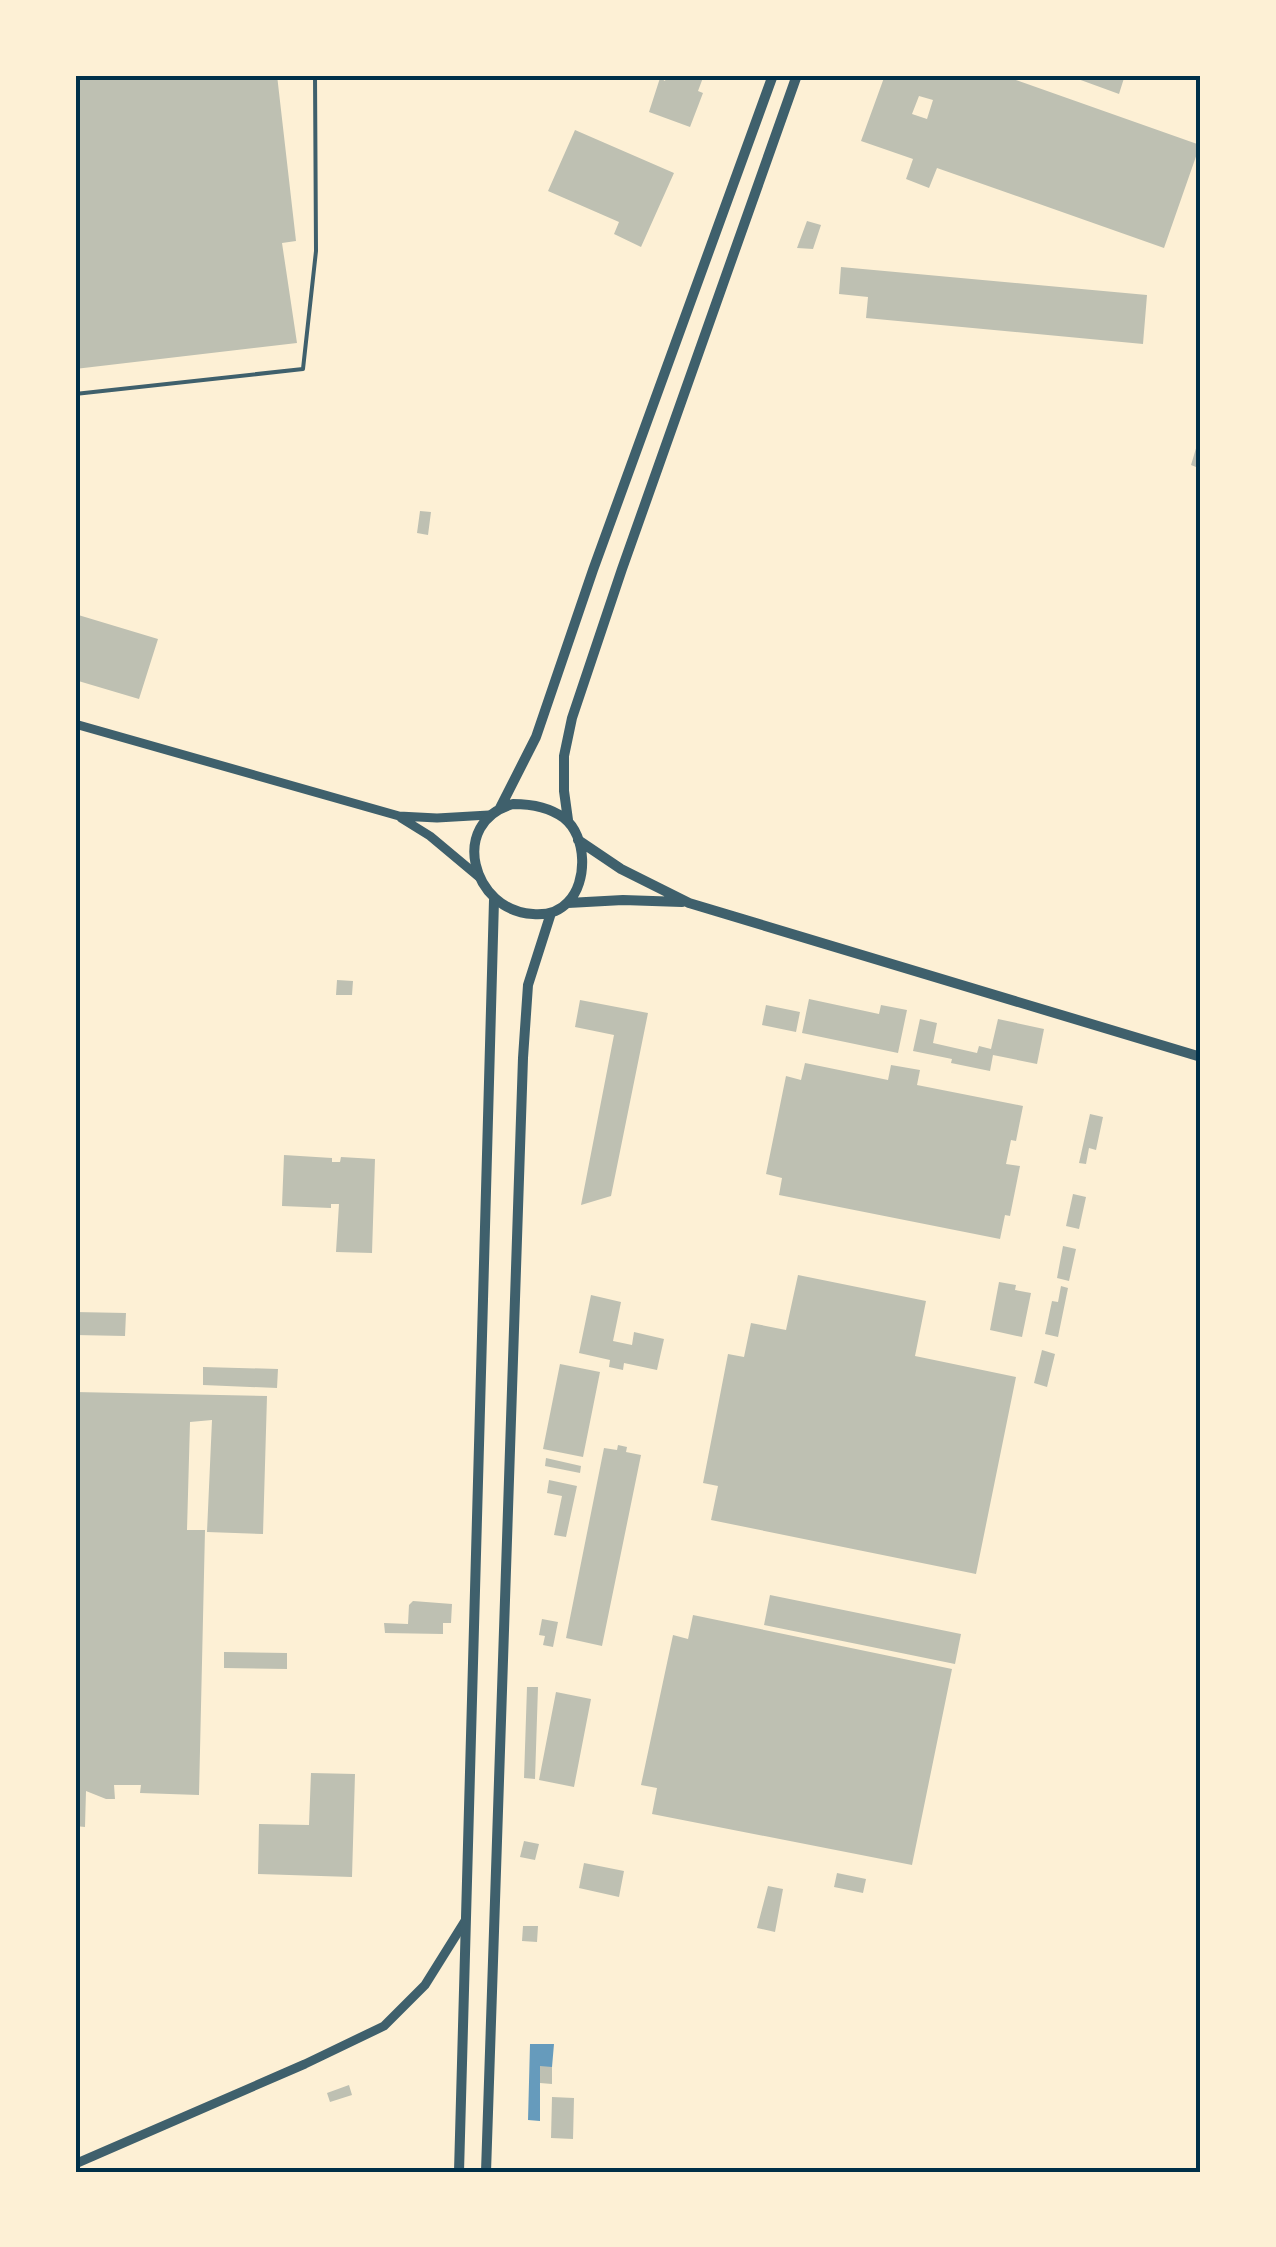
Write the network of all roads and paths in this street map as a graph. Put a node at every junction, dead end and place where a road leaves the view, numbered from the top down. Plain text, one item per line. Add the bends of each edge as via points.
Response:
1 (316, 75) edge
2 (773, 75) edge
3 (797, 75) edge
4 (75, 394) edge
5 (75, 724) edge
6 (500, 808) junction
7 (489, 815) junction
8 (399, 816) junction
9 (568, 820) junction
10 (578, 840) junction
11 (479, 878) junction
12 (494, 900) junction
13 (568, 903) junction
14 (689, 903) junction
15 (551, 913) junction
16 (1201, 1057) edge
17 (466, 1919) junction
18 (75, 2164) edge
19 (459, 2172) edge
20 (486, 2172) edge

1 - 4 lane via 316,252 303,368
2 - 6 street via 536,737
3 - 9 street via 572,718 564,756
5 - 8 street
6 - 7 street
6 - 9 street via 525,804
7 - 8 street
7 - 11 street via 475,843
8 - 11 street
9 - 10 street
10 - 13 street via 581,883
10 - 14 street
11 - 12 street
12 - 15 street via 525,914
12 - 17 street
13 - 14 street
13 - 15 street
14 - 16 street
15 - 20 street via 528,985 523,1058
17 - 18 street via 425,1985 384,2026
17 - 19 street

